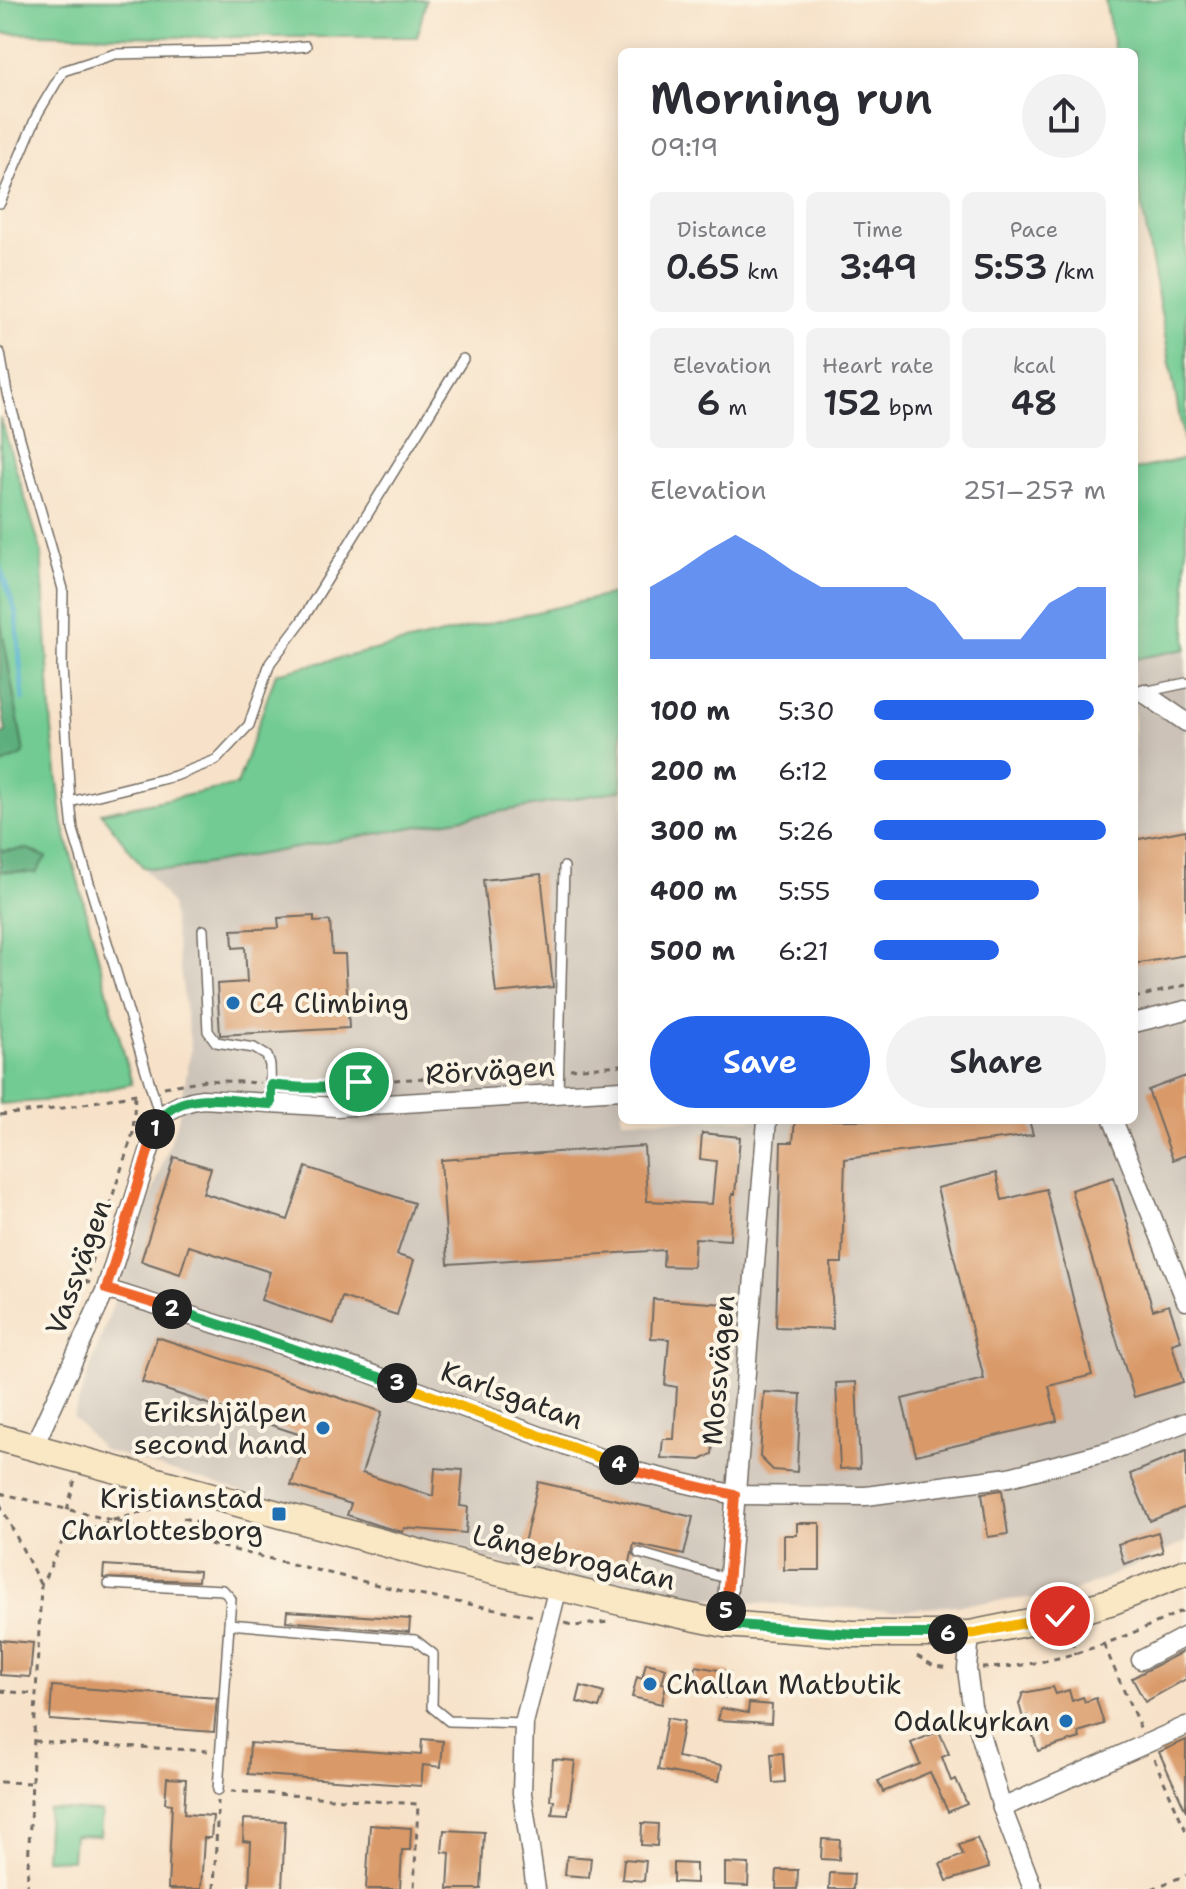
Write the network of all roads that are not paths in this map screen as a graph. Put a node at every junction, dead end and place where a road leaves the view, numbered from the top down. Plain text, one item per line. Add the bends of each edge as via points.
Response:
1 (306, 46) dead end
2 (0, 203) edge
3 (0, 353) edge
4 (463, 359) dead end
5 (1186, 683) edge
6 (1139, 693) edge
7 (1186, 722) edge
8 (70, 802) junction
9 (564, 867) dead end
10 (203, 930) dead end
11 (1186, 1010) edge
12 (1138, 1022) edge
13 (618, 1090) edge
14 (558, 1094) junction
15 (271, 1095) junction
16 (166, 1113) junction
17 (767, 1124) edge
18 (1115, 1124) edge
19 (106, 1289) junction
20 (1186, 1301) edge
21 (1186, 1422) edge
22 (0, 1438) edge
23 (34, 1446) junction
24 (735, 1495) junction
25 (639, 1553) dead end
26 (1186, 1572) edge
27 (729, 1579) junction
28 (109, 1584) dead end
29 (558, 1587) junction
30 (229, 1624) junction
31 (725, 1624) junction
32 (970, 1634) junction
33 (1186, 1636) edge
34 (1141, 1660) dead end
35 (524, 1723) junction
36 (1186, 1726) edge
37 (218, 1790) road end
38 (1002, 1808) junction
39 (536, 1889) edge
40 (1033, 1889) edge

1 - 2 lane via 115,54 63,71 38,113
3 - 8 lane via 63,589
4 - 8 lane via 301,622 270,663 249,725 216,760 175,776
5 - 6 lane
6 - 7 street
8 - 16 lane via 73,830 151,1090
9 - 14 lane
10 - 15 lane via 208,1031 216,1042 261,1050 267,1056
11 - 12 street
13 - 14 street, Rörvägen
14 - 15 street, Rörvägen via 336,1107
15 - 16 street, Rörvägen via 188,1101
16 - 19 street, Vassvägen
17 - 24 street, Mossvägen
18 - 20 street
19 - 23 street, Vassvägen
19 - 24 street, Karlsgatan via 358,1369 641,1473
21 - 24 street, Karlsgatan via 1110,1451 1009,1477 866,1496
22 - 23 main road, Långebrogatan
23 - 29 main road, Långebrogatan
24 - 27 street, Mossvägen
25 - 27 lane
26 - 32 main road, Långebrogatan via 1113,1601
27 - 31 street, Mossvägen
28 - 30 lane via 223,1590 231,1599
29 - 31 main road, Långebrogatan
29 - 35 street
30 - 35 lane via 415,1640 433,1654 432,1707 449,1721
30 - 37 lane
31 - 32 main road, Långebrogatan via 853,1634
32 - 38 street via 972,1706
33 - 34 street
35 - 39 street via 522,1793
36 - 38 street
38 - 40 street

